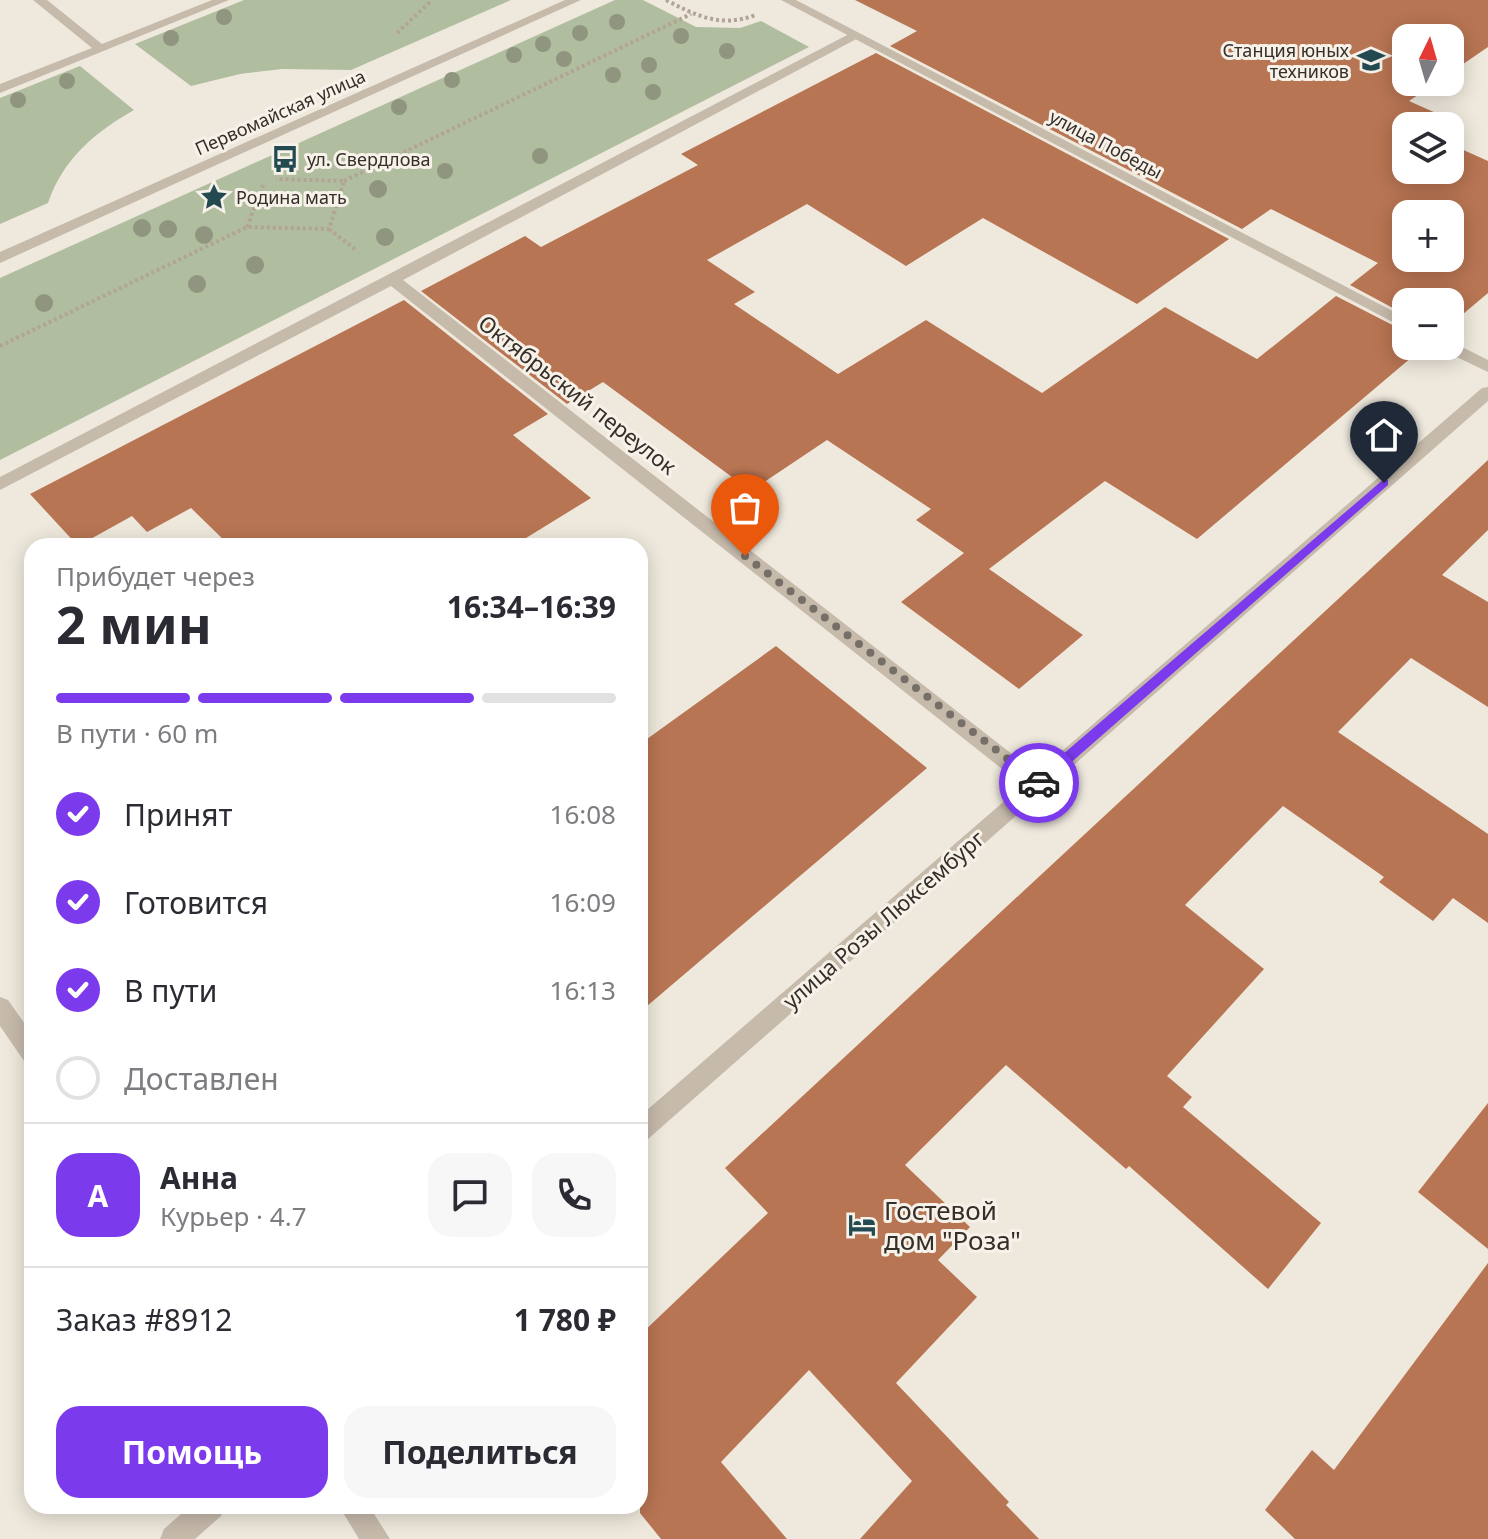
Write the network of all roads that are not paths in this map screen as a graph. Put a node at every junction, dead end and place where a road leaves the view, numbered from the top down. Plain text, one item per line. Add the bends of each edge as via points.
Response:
1 (39, 0) edge
2 (223, 0) edge
3 (575, 0) edge
4 (787, 0) edge
5 (856, 36) junction
6 (101, 49) junction
7 (0, 89) edge
8 (0, 258) edge
9 (392, 279) junction
10 (1392, 317) edge
11 (1464, 354) edge
12 (1488, 367) edge
13 (1488, 392) edge
14 (0, 484) edge
15 (1037, 785) junction
16 (0, 1007) edge
17 (24, 1042) edge
18 (648, 1124) edge
19 (202, 1514) edge
20 (359, 1514) edge
21 (174, 1539) edge
22 (376, 1539) edge

1 - 6 street
2 - 6 street
3 - 8 street, Первомайская улица
4 - 5 street, улица Победы
5 - 9 street
5 - 10 street, улица Победы
6 - 7 street
9 - 14 street
9 - 15 street, Октябрьский переулок
11 - 12 street
13 - 15 street, улица Розы Люксембург
15 - 18 street, улица Розы Люксембург
16 - 17 street
19 - 21 street
20 - 22 street

